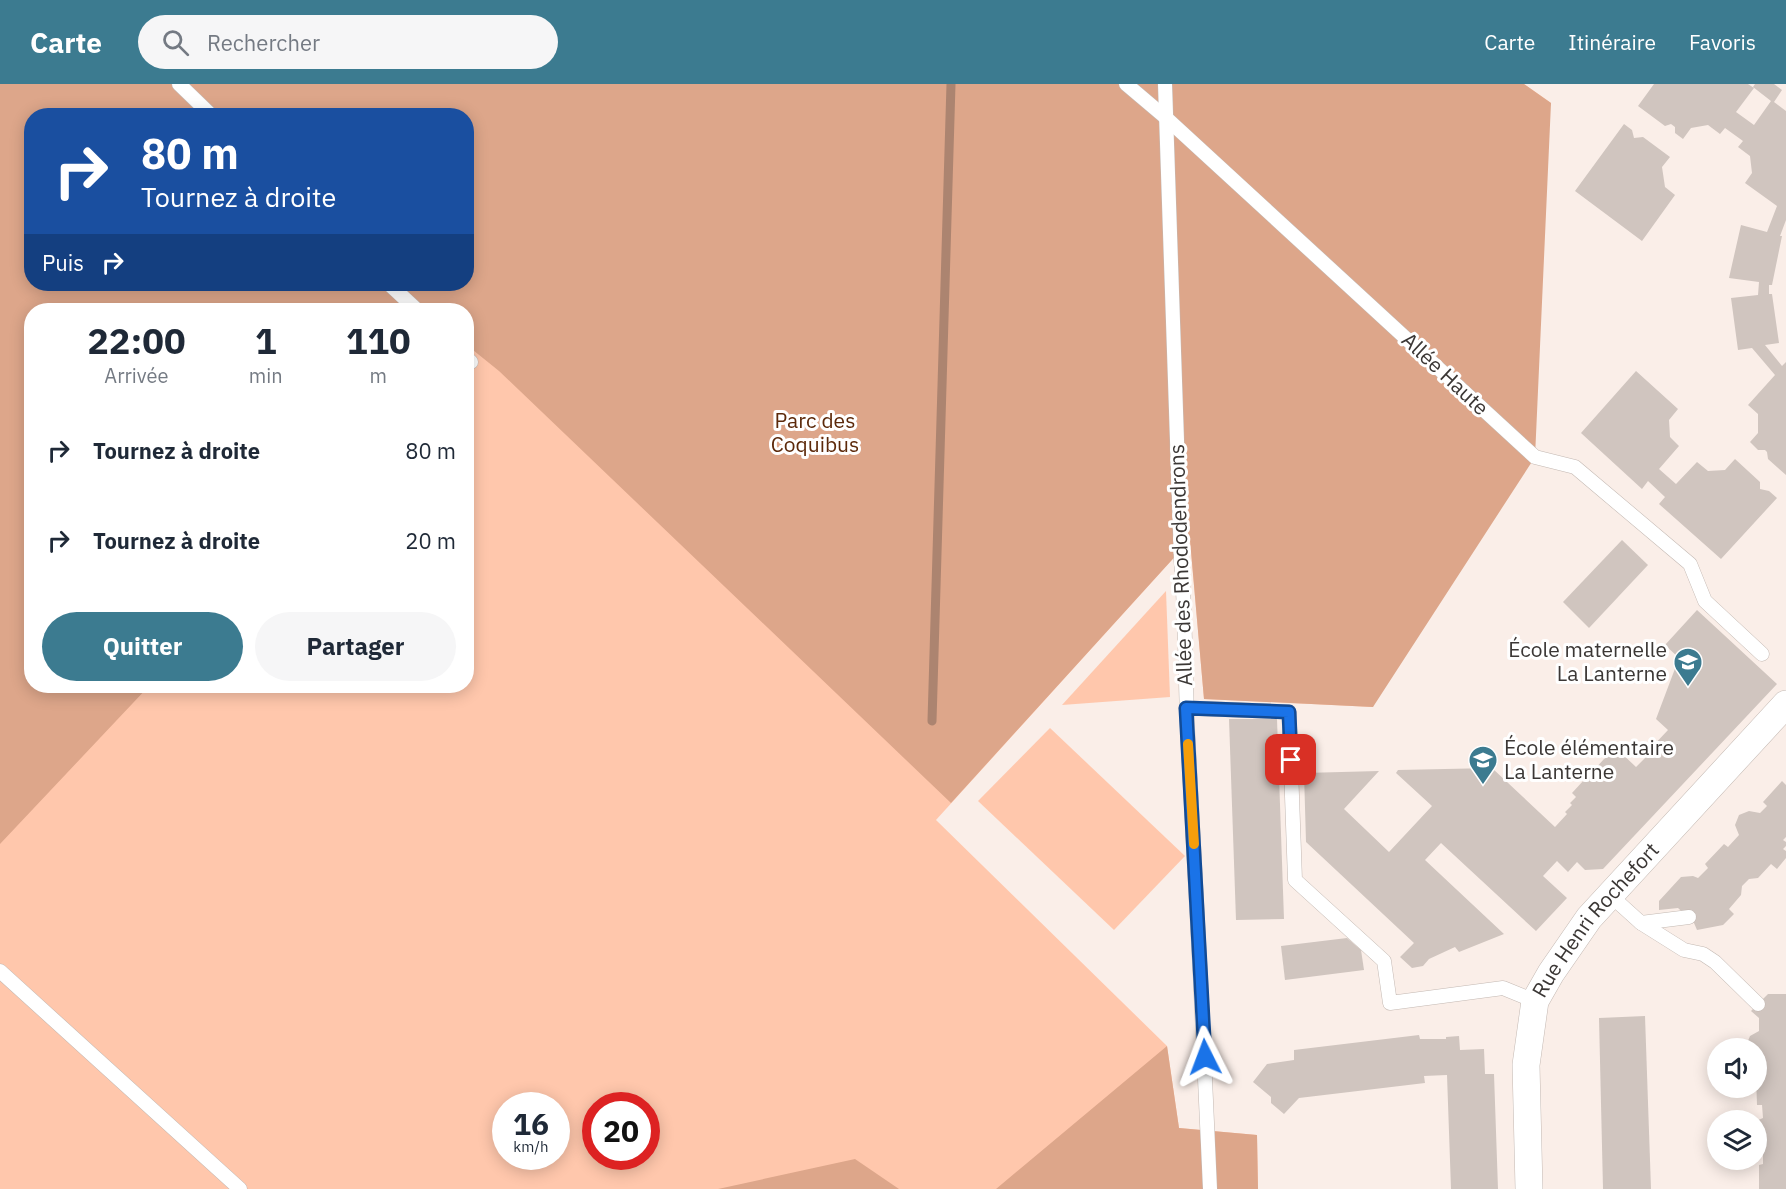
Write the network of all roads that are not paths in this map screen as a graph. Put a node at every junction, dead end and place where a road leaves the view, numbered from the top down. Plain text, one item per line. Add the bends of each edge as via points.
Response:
1 (179, 84) edge
2 (1126, 84) edge
3 (1165, 84) edge
4 (204, 108) edge
5 (1165, 117) junction
6 (397, 291) edge
7 (409, 303) edge
8 (1762, 654) dead end
9 (1786, 704) edge
10 (1186, 708) junction
11 (1610, 895) junction
12 (1689, 917) dead end
13 (1641, 923) junction
14 (0, 971) edge
15 (1535, 1001) junction
16 (1758, 1004) dead end
17 (240, 1189) edge
18 (1210, 1189) edge
19 (1529, 1189) edge

1 - 4 lane
2 - 5 lane, Allée Haute
3 - 5 lane, Allée des Rhododendrons
5 - 8 lane, Allée Haute via 1535,457 1575,467 1690,564 1705,601
5 - 10 lane, Allée des Rhododendrons
6 - 7 lane
9 - 11 street, Rue Henri Rochefort
10 - 15 lane via 1289,712 1295,880 1384,961 1390,1003 1503,988
10 - 18 lane, Allée des Rhododendrons
11 - 13 lane
11 - 15 street, Rue Henri Rochefort via 1589,918
12 - 13 lane
13 - 16 lane via 1684,950 1703,954 1715,962
14 - 17 lane
15 - 19 street, Rue Henri Rochefort via 1526,1065

